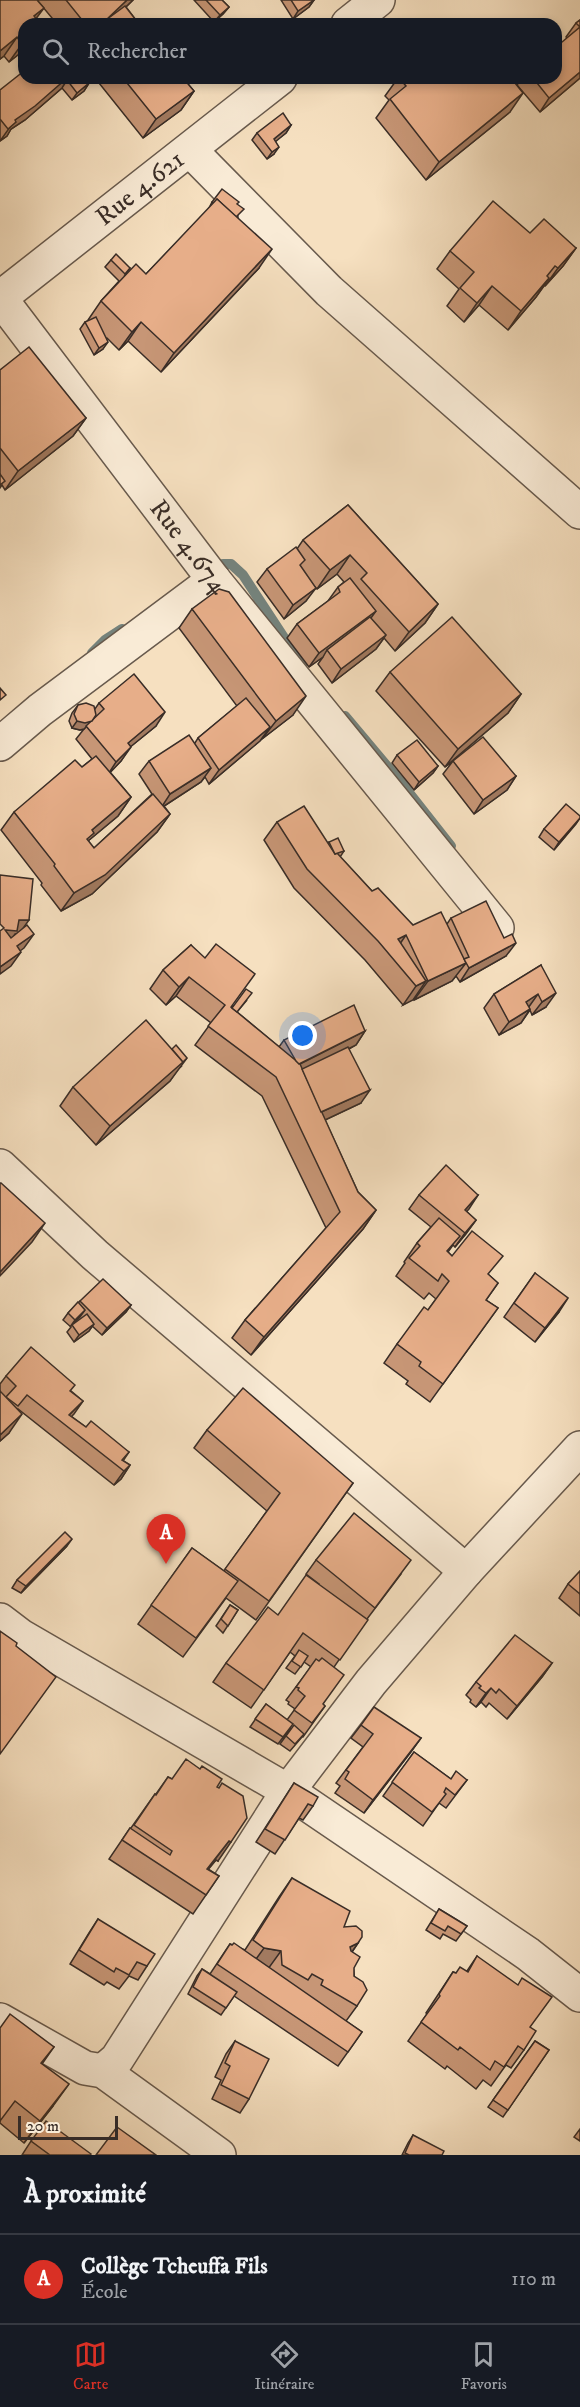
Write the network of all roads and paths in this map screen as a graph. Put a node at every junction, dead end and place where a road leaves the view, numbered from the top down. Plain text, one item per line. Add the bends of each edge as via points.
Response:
1 (378, 0) edge
2 (356, 18) edge
3 (272, 84) edge
4 (190, 150) junction
5 (0, 298) edge
6 (580, 512) edge
7 (214, 580) junction
8 (0, 744) edge
9 (497, 928) edge
10 (0, 1166) edge
11 (580, 1448) edge
12 (466, 1571) junction
13 (0, 1620) edge
14 (288, 1791) junction
15 (580, 1995) edge
16 (0, 2020) edge
17 (103, 2071) junction
18 (219, 2155) edge

1 - 2 street
3 - 4 street, Rue 4.621
4 - 5 street, Rue 4.621
4 - 6 street via 329,291
5 - 7 street, Rue 4.674
7 - 8 street
7 - 9 street, Rue 4.674
10 - 12 street via 95,1255
11 - 12 street
12 - 14 street via 371,1682
13 - 14 street via 21,1636
14 - 15 street via 528,1954
14 - 17 street via 117,2059
16 - 17 street via 85,2068
17 - 18 street

